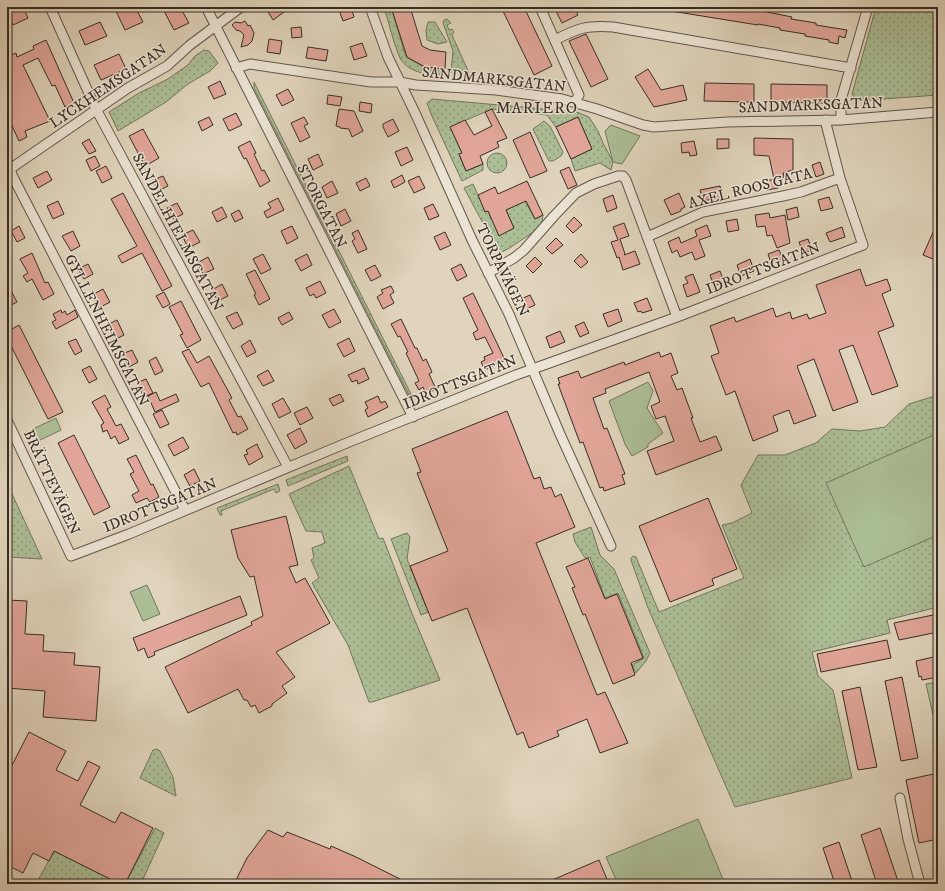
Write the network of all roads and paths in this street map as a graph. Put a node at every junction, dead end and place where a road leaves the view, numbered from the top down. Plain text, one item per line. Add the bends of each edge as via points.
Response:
1 (50, 7) edge
2 (206, 7) edge
3 (241, 7) edge
4 (370, 7) edge
5 (540, 7) edge
6 (868, 7) edge
7 (216, 26) junction
8 (555, 40) junction
9 (236, 68) junction
10 (851, 68) junction
11 (399, 82) junction
12 (576, 102) junction
13 (96, 109) junction
14 (938, 112) edge
15 (825, 120) junction
16 (841, 120) junction
17 (8, 167) edge
18 (840, 178) junction
19 (647, 237) junction
20 (488, 273) junction
21 (677, 317) junction
22 (532, 368) junction
23 (413, 416) junction
24 (7, 420) edge
25 (288, 467) junction
26 (185, 510) junction
27 (611, 546) dead end
28 (71, 556) joint
29 (900, 798) dead end
30 (920, 884) edge

1 - 13 street, SANDELHIELMSGATAN
2 - 7 street, STORGATAN
3 - 7 street, LYCKHEMSGATAN
4 - 11 street, TORPAVÄGEN
5 - 8 street
6 - 10 street
7 - 9 street, STORGATAN
7 - 13 street, LYCKHEMSGATAN via 167,66
8 - 10 street via 582,28 613,27
8 - 12 street via 579,95
9 - 11 street, SANDMARKSGATAN via 250,64 371,82
9 - 23 street, STORGATAN
10 - 16 street via 841,100
11 - 12 street, SANDMARKSGATAN via 496,90
11 - 20 street, TORPAVÄGEN
12 - 15 street, SANDMARKSGATAN via 654,127 727,122
13 - 17 street, LYCKHEMSGATAN
13 - 25 street, SANDELHIELMSGATAN
14 - 16 street, SANDMARKSGATAN
15 - 16 street, SANDMARKSGATAN
15 - 18 street
17 - 26 street, GYLLENHEIMSGATAN
18 - 19 street, AXEL ROOS GATA via 789,195 704,212
18 - 21 street, IDROTTSGATAN via 863,245
19 - 20 street via 626,180 623,176 618,176 576,193 524,250
19 - 21 street
20 - 22 street, TORPAVÄGEN
21 - 22 street, IDROTTSGATAN
22 - 23 street, IDROTTSGATAN
22 - 27 street, TORPAVÄGEN
23 - 25 street, IDROTTSGATAN
24 - 28 street, BRÄTTEVÄGEN
25 - 26 street, IDROTTSGATAN
26 - 28 street, IDROTTSGATAN
29 - 30 street

